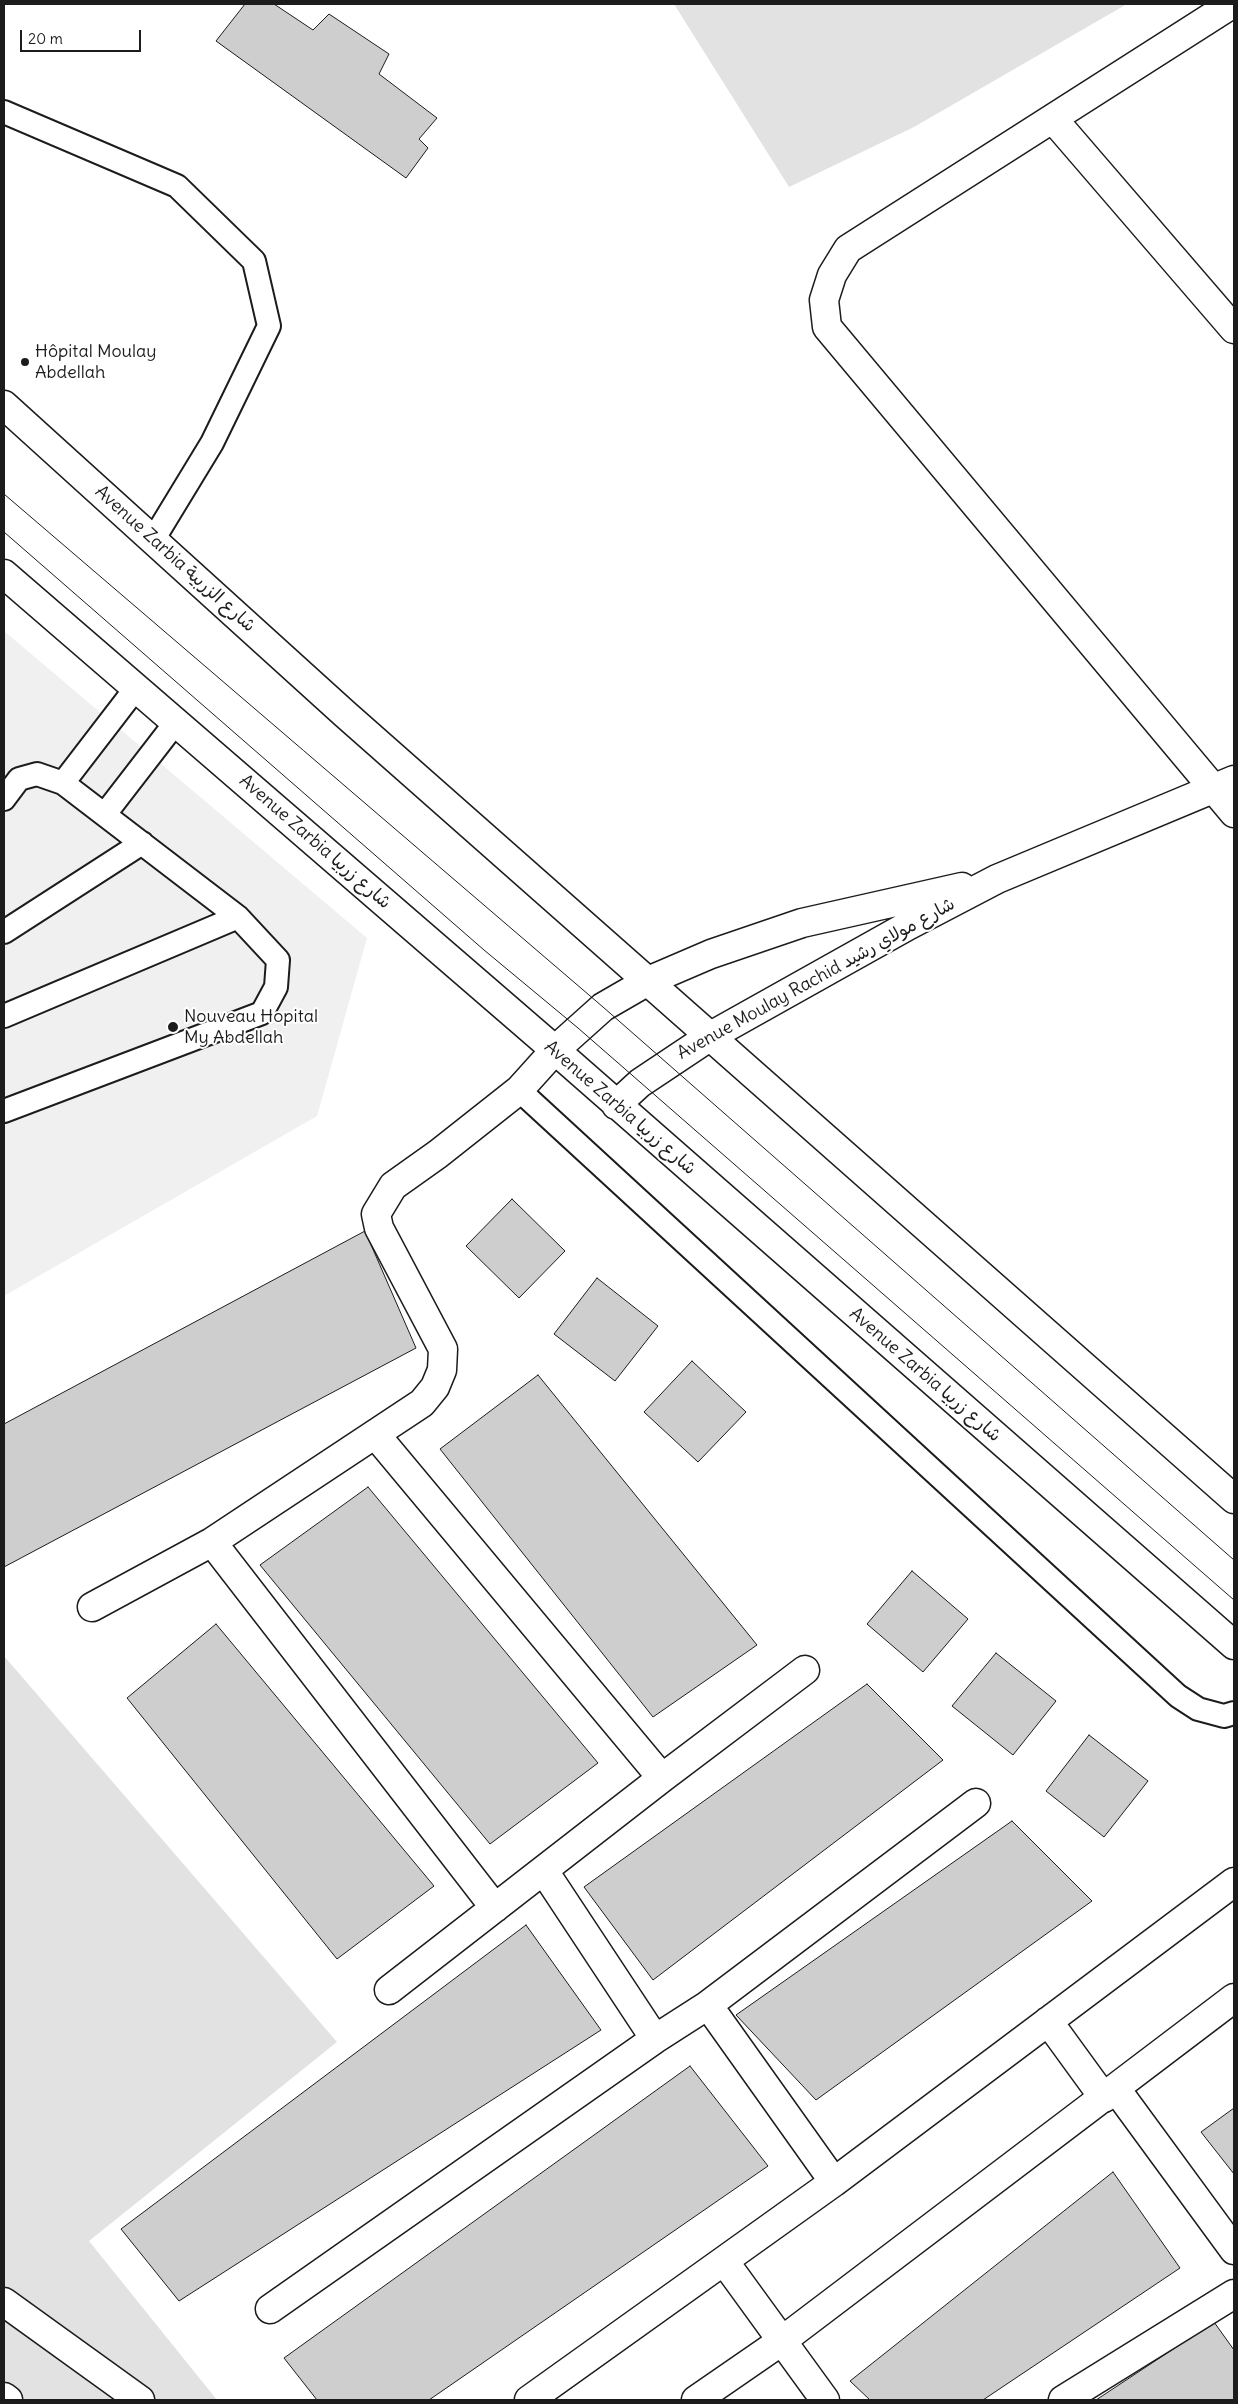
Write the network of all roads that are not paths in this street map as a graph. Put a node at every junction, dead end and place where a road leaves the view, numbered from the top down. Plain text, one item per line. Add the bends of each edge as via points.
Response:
1 (1232, 4) edge
2 (4, 112) edge
3 (1053, 119) junction
4 (1234, 329) edge
5 (4, 406) edge
6 (153, 540) junction
7 (4, 574) edge
8 (136, 688) junction
9 (176, 722) junction
10 (63, 784) junction
11 (1224, 784) edge
12 (4, 800) edge
13 (1234, 813) edge
14 (105, 814) junction
15 (142, 843) junction
16 (997, 879) junction
17 (238, 917) junction
18 (4, 932) edge
19 (648, 981) junction
20 (6, 1009) edge
21 (709, 1036) junction
22 (555, 1050) junction
23 (518, 1090) junction
24 (616, 1105) junction
25 (4, 1111) edge
26 (375, 1434) junction
27 (1234, 1499) edge
28 (212, 1542) junction
29 (92, 1607) dead end
30 (1234, 1645) edge
31 (805, 1670) dead end
32 (1234, 1713) edge
33 (662, 1778) junction
34 (976, 1803) dead end
35 (544, 1872) junction
36 (1234, 1882) edge
37 (495, 1908) junction
38 (389, 1990) dead end
39 (1234, 1998) edge
40 (708, 2005) junction
41 (1048, 2021) junction
42 (655, 2039) junction
43 (1110, 2094) junction
44 (834, 2182) junction
45 (1234, 2250) edge
46 (724, 2262) junction
47 (1234, 2294) edge
48 (4, 2302) edge
49 (270, 2309) dead end
50 (783, 2340) junction
51 (4, 2397) edge
52 (130, 2397) edge
53 (8, 2400) edge
54 (529, 2400) edge
55 (696, 2400) edge
56 (825, 2400) edge
57 (1063, 2400) edge

1 - 3 street
2 - 6 lane via 177,186 254,261 269,326 212,443
3 - 4 street
3 - 11 street via 848,249 832,274 824,300 827,327
5 - 6 street, Avenue Zarbia شارع الزربية
6 - 19 street, Avenue Zarbia شارع الزربية
7 - 8 street, Avenue Zarbia شارع زربيا
8 - 9 street, Avenue Zarbia شارع زربيا
8 - 10 lane
9 - 14 lane
9 - 22 street, Avenue Zarbia شارع زربيا
10 - 12 lane via 37,774 19,779
10 - 14 lane
11 - 13 street
11 - 16 street, Avenue Moulay Rachid شارع مولاي رشيد
14 - 15 lane
15 - 17 lane
15 - 18 lane
16 - 19 street, Avenue Moulay Rachid شارع مولاي رشيد via 802,923 711,954
16 - 21 street, Avenue Moulay Rachid شارع مولاي رشيد
17 - 20 lane
17 - 25 lane via 278,960 276,987 262,1013
19 - 21 street
19 - 22 street, Avenue Moulay Rachid شارع مولاي رشيد via 603,1007
21 - 24 street, Avenue Moulay Rachid شارع مولاي رشيد via 640,1083
21 - 27 street
22 - 23 street, Avenue Moulay Rachid شارع مولاي رشيد
22 - 24 street, Avenue Zarbia شارع زربيا
23 - 26 street, Avenue Moulay Rachid شارع مولاي رشيد via 393,1186 376,1214 379,1228 443,1349 442,1370 435,1387 422,1403
23 - 32 lane via 1178,1696 1198,1709 1224,1716
24 - 30 street, Avenue Zarbia شارع زربيا
26 - 28 street
26 - 33 street
28 - 29 street
28 - 37 street
31 - 33 street
33 - 35 street
34 - 40 street
35 - 37 street
35 - 42 street
36 - 41 street
37 - 38 street
39 - 43 street
40 - 42 street
40 - 44 street
41 - 43 street
41 - 44 street
42 - 49 street
43 - 45 street
43 - 50 street
44 - 46 street
46 - 50 street
46 - 54 street
47 - 57 street
48 - 52 street
50 - 55 street
50 - 56 street
51 - 53 street

